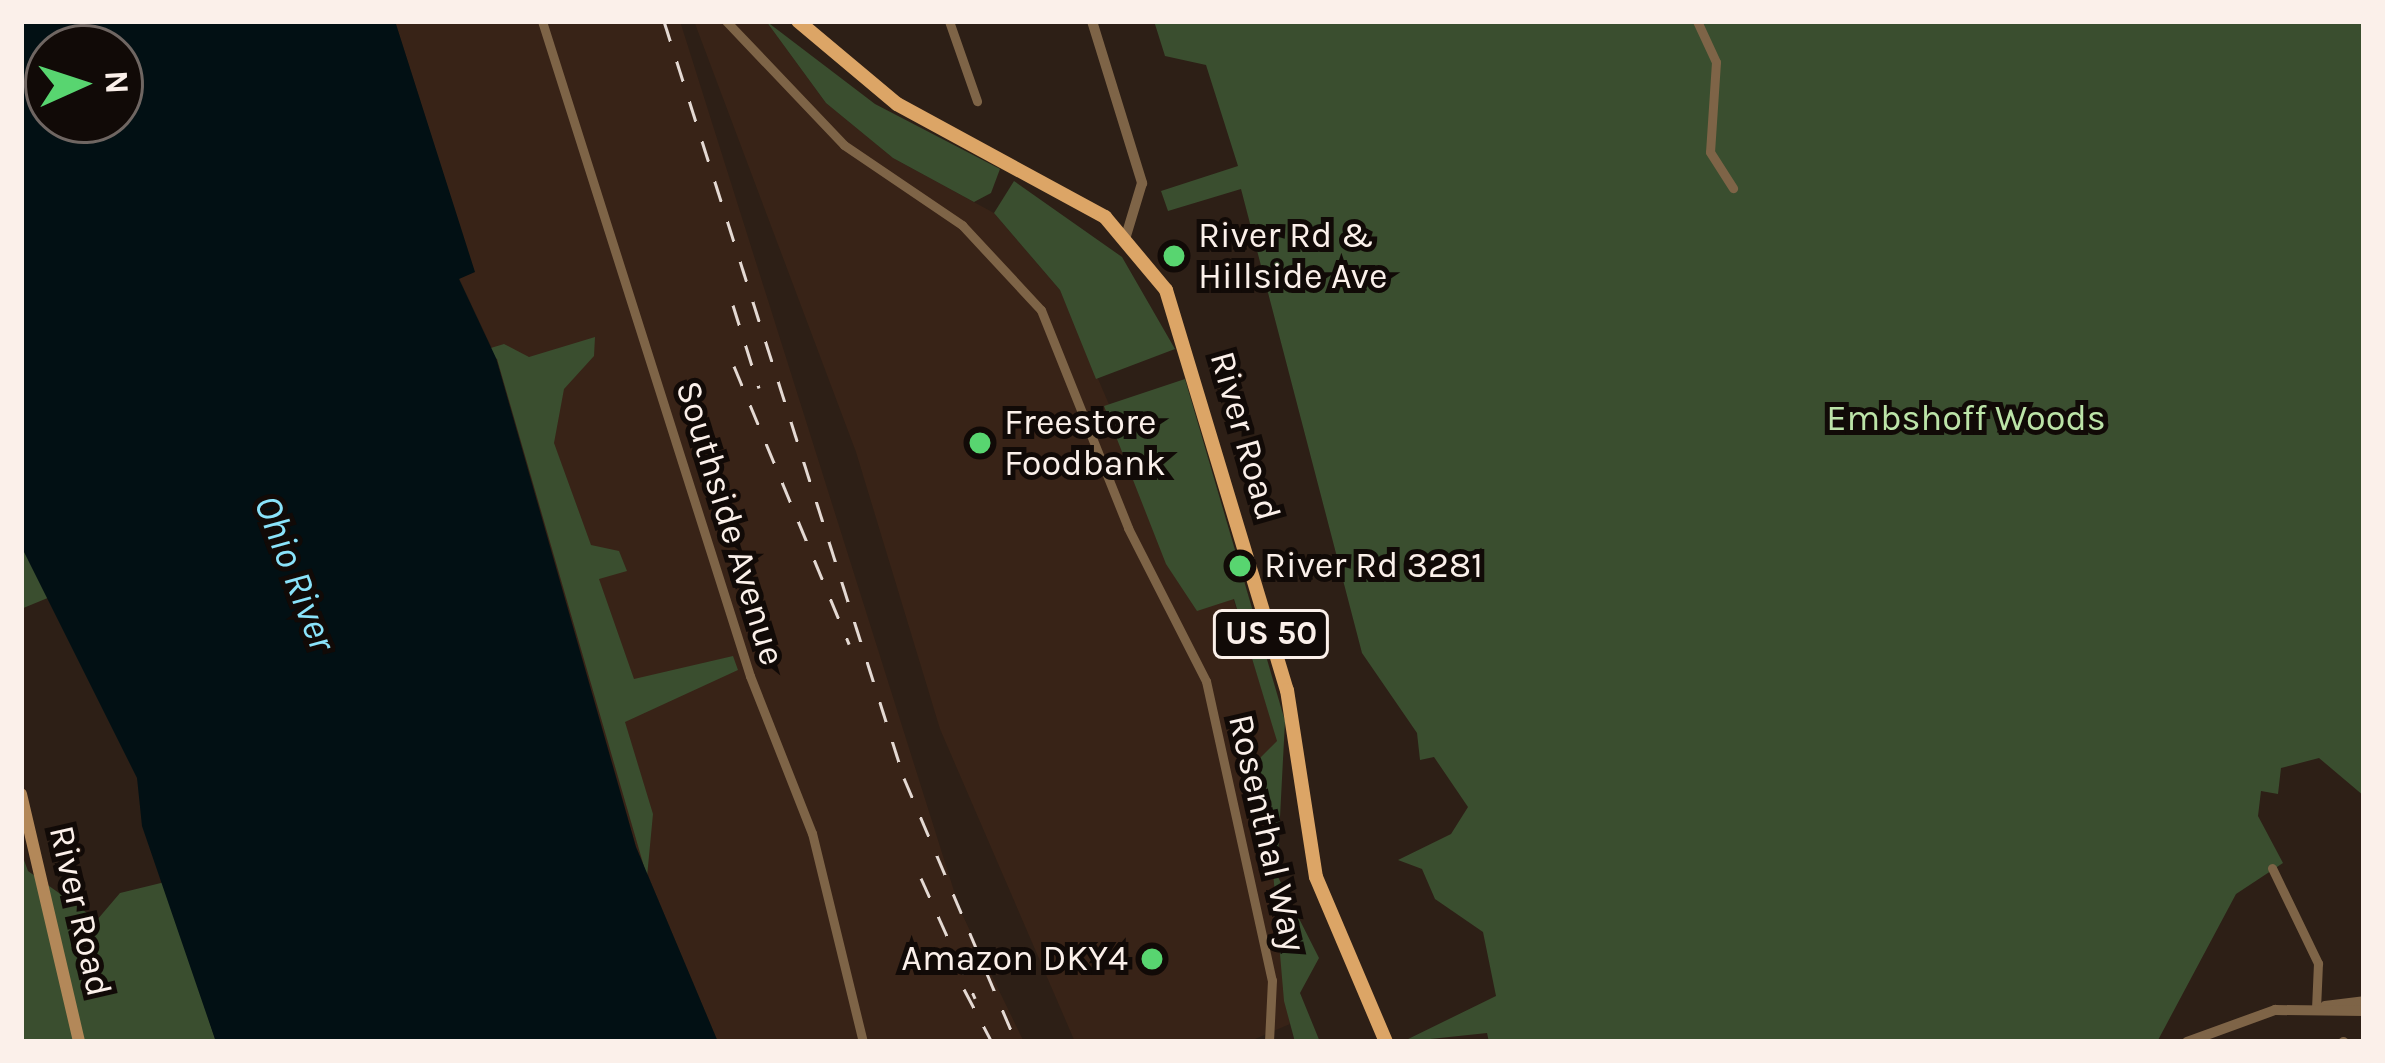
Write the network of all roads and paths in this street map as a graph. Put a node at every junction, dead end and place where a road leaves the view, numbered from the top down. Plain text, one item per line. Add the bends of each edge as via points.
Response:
1 (542, 21) edge
2 (726, 21) edge
3 (949, 21) edge
4 (1091, 21) edge
5 (1697, 21) edge
6 (800, 22) edge
7 (977, 100) dead end
8 (1733, 188) dead end
9 (1126, 236) junction
10 (21, 794) edge
11 (2272, 868) dead end
12 (2364, 1001) edge
13 (2316, 1009) junction
14 (2364, 1010) edge
15 (80, 1042) edge
16 (863, 1042) edge
17 (1269, 1042) edge
18 (1386, 1042) edge
19 (2187, 1042) edge

1 - 16 street, Southside Avenue via 750,676 809,825
2 - 17 street, Rosenthal Way via 844,146 962,225 1041,310 1128,528 1206,681 1272,980
3 - 7 street
4 - 9 street via 1144,196
5 - 8 street via 1716,62 1710,152
6 - 9 main road, River Road / US 50 via 897,104 1063,188
9 - 18 main road, River Road / US 50 via 1179,318 1287,690 1316,877
10 - 15 main road, River Road
11 - 13 street via 2318,963
12 - 13 street
13 - 14 street
13 - 19 street via 2237,1019

